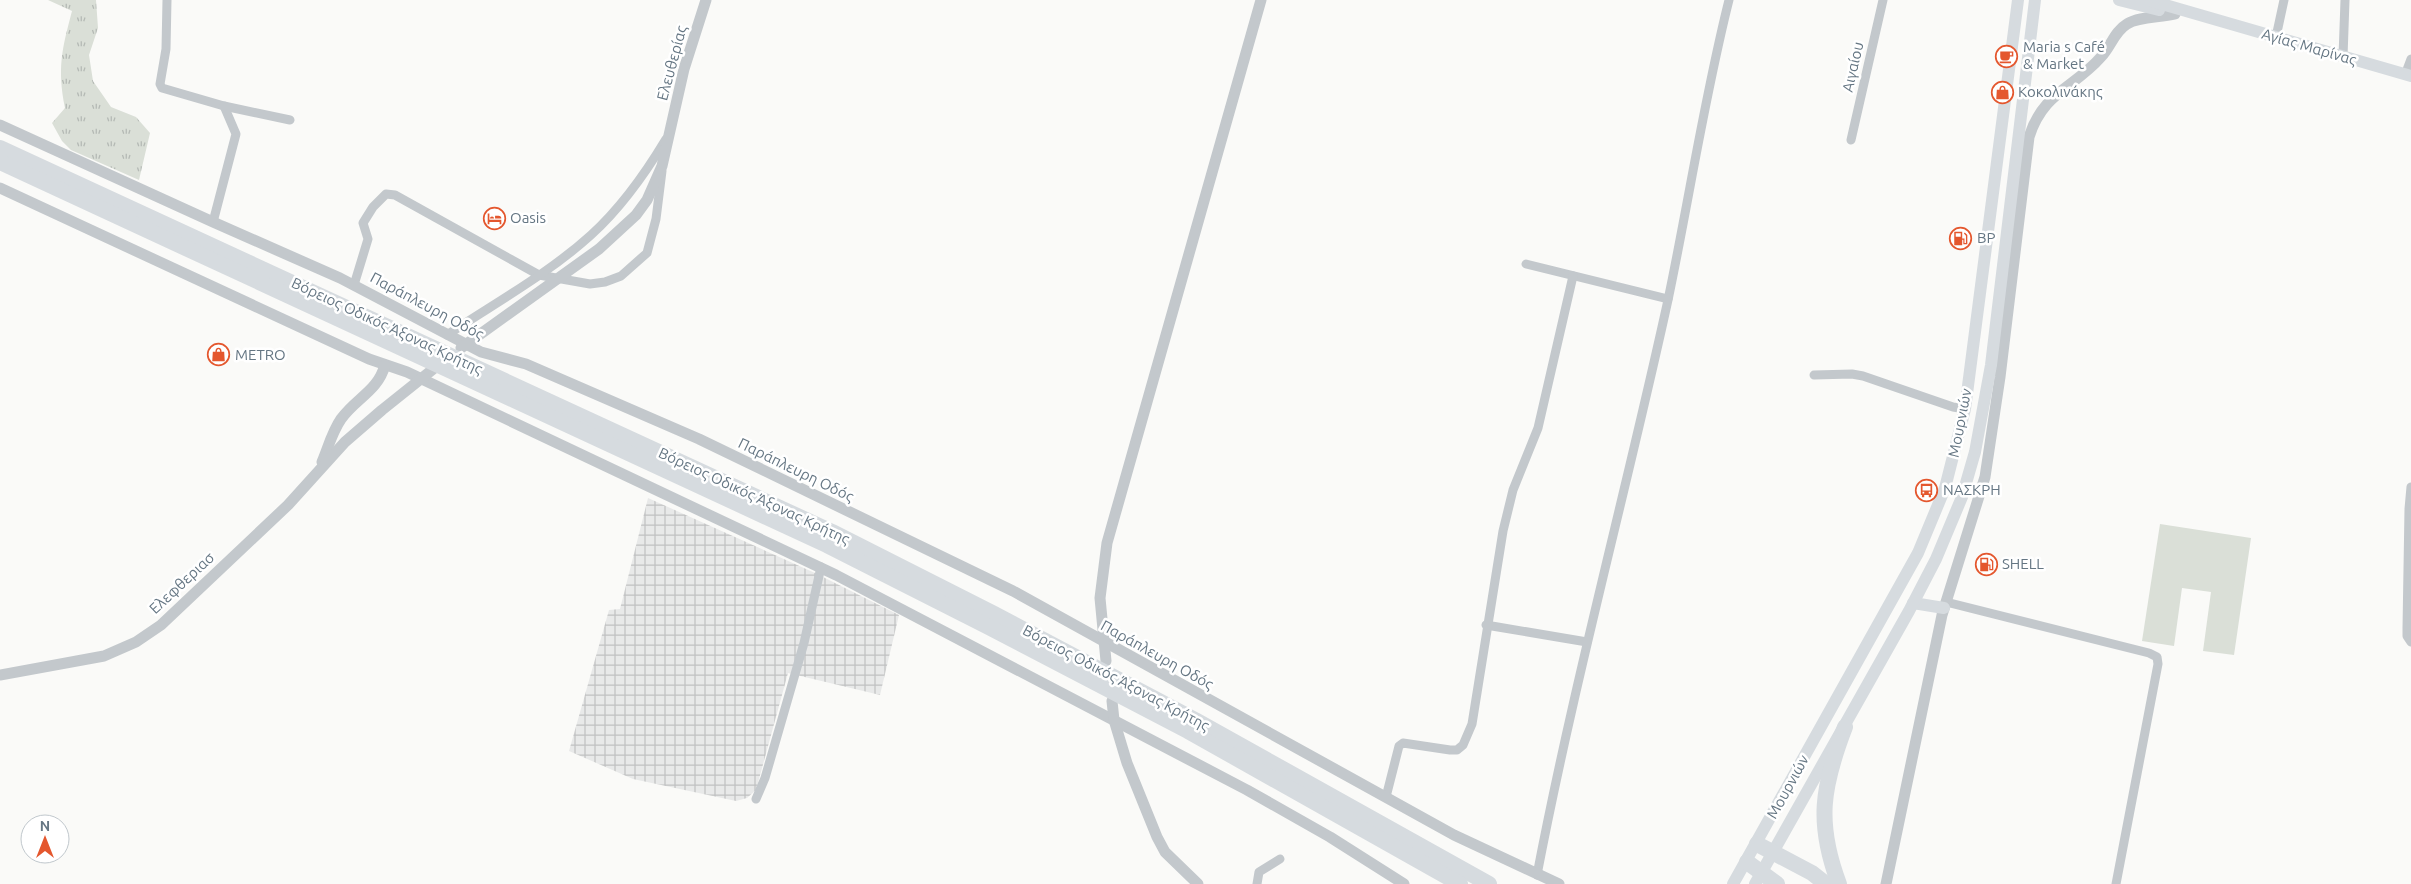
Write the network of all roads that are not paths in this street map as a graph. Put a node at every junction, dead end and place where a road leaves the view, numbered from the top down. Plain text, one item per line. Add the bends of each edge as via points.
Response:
1 (167, 0) edge
2 (706, 0) edge
3 (1261, 0) edge
4 (1729, 0) edge
5 (1883, 0) edge
6 (2120, 0) edge
7 (2148, 0) edge
8 (2284, 0) edge
9 (2345, 0) edge
10 (2017, 2) edge
11 (2036, 2) edge
12 (2175, 14) junction
13 (2208, 19) junction
14 (2276, 37) junction
15 (2342, 57) junction
16 (2411, 59) edge
17 (2408, 75) edge
18 (224, 106) junction
19 (290, 120) dead end
20 (0, 125) edge
21 (671, 132) junction
22 (1851, 140) dead end
23 (0, 148) edge
24 (0, 162) edge
25 (662, 166) junction
26 (0, 188) edge
27 (213, 222) junction
28 (599, 250) joint
29 (1526, 264) dead end
30 (539, 275) junction
31 (1572, 276) junction
32 (354, 285) junction
33 (1668, 299) junction
34 (447, 335) junction
35 (385, 365) junction
36 (1814, 375) dead end
37 (1964, 409) junction
38 (320, 468) junction
39 (2411, 486) edge
40 (2410, 509) edge
41 (821, 567) junction
42 (1912, 603) junction
43 (1945, 605) junction
44 (1486, 625) junction
45 (1587, 642) junction
46 (2411, 642) edge
47 (1104, 643) junction
48 (1106, 661) dead end
49 (0, 675) edge
50 (1112, 701) dead end
51 (1114, 720) junction
52 (1845, 727) junction
53 (1386, 797) junction
54 (756, 799) dead end
55 (1757, 844) junction
56 (1772, 852) junction
57 (1280, 859) dead end
58 (1421, 862) junction
59 (1747, 862) junction
60 (1538, 875) junction
61 (1758, 878) edge
62 (1397, 882) edge
63 (1198, 884) edge
64 (1257, 884) edge
65 (1440, 884) edge
66 (1460, 884) edge
67 (1489, 884) edge
68 (1559, 884) edge
69 (1733, 884) edge
70 (1778, 884) edge
71 (1826, 884) edge
72 (1839, 884) edge
73 (1886, 884) edge
74 (2116, 884) edge

1 - 18 street via 162,88
2 - 21 street, Ελευθερίας via 684,69
3 - 47 street via 1107,543 1100,598
4 - 33 street via 1691,172
5 - 22 street, Αιγαίου
6 - 12 main road, Αγίας Μαρίνας
7 - 13 main road, Αγίας Μαρίνας
8 - 14 street
9 - 15 street
10 - 37 main road, Μουρνιών
11 - 42 main road via 1981,424 1962,497 1936,559
12 - 13 main road, Αγίας Μαρίνας
12 - 43 street via 2124,25 2100,59 2046,103 2032,125 1988,461 1981,497
13 - 14 main road, Αγίας Μαρίνας
14 - 15 main road, Αγίας Μαρίνας
15 - 17 main road, Αγίας Μαρίνας
16 - 17 street
18 - 19 street
18 - 27 street via 236,134
20 - 27 street, Παράπλευρη Οδός
21 - 25 street, Ελευθερίας
21 - 30 street via 621,204 591,236
23 - 67 highway, Βόρειος Οδικός Άξονας Κρήτης via 832,532 1195,720
24 - 58 highway, Βόρειος Οδικός Άξονας Κρήτης via 827,545 1188,731
25 - 28 street, Ελευθερίας via 636,215
25 - 30 street via 651,242 639,262 620,276 598,283 576,283
26 - 35 street
27 - 32 street, Παράπλευρη Οδός
28 - 38 street, Ελεφθεριασ via 425,375 345,442
29 - 31 street
30 - 32 street via 395,195 386,194 364,223 368,239
30 - 34 street
31 - 33 street
31 - 44 street via 1538,428 1507,511
32 - 34 street, Παράπλευρη Οδός
33 - 45 street
34 - 47 street, Παράπλευρη Οδός via 481,352 526,364 699,439 1012,591
35 - 38 street via 378,384 340,420
35 - 41 street via 407,372
36 - 37 street via 1864,376
37 - 55 main road, Μουρνιών via 1945,488 1918,553
38 - 49 street, Ελεφθεριασ via 281,512 160,625 136,642 104,656
39 - 40 street
40 - 46 street via 2408,636
41 - 51 street
41 - 54 street via 804,643
42 - 43 main road
42 - 52 main road
43 - 73 street
43 - 74 street via 2149,653 2157,658
44 - 45 street
44 - 53 street via 1472,724 1463,745 1457,750 1450,750 1403,743 1399,746
45 - 60 street via 1559,761
47 - 48 street
47 - 53 street, Παράπλευρη Οδός
50 - 51 street
51 - 62 street via 1330,837
51 - 63 street via 1127,763 1157,837 1165,852
52 - 56 main road
52 - 72 highway via 1828,777 1823,810 1827,845
53 - 60 street, Παράπλευρη Οδός via 1454,835
55 - 56 highway
55 - 59 main road, Μουρνιών
56 - 61 main road
56 - 71 highway
57 - 64 street via 1259,872
58 - 65 highway
58 - 66 highway, Βόρειος Οδικός Άξονας Κρήτης
59 - 61 highway
59 - 69 main road, Μουρνιών
60 - 68 street, Παράπλευρη Οδός
61 - 70 highway

